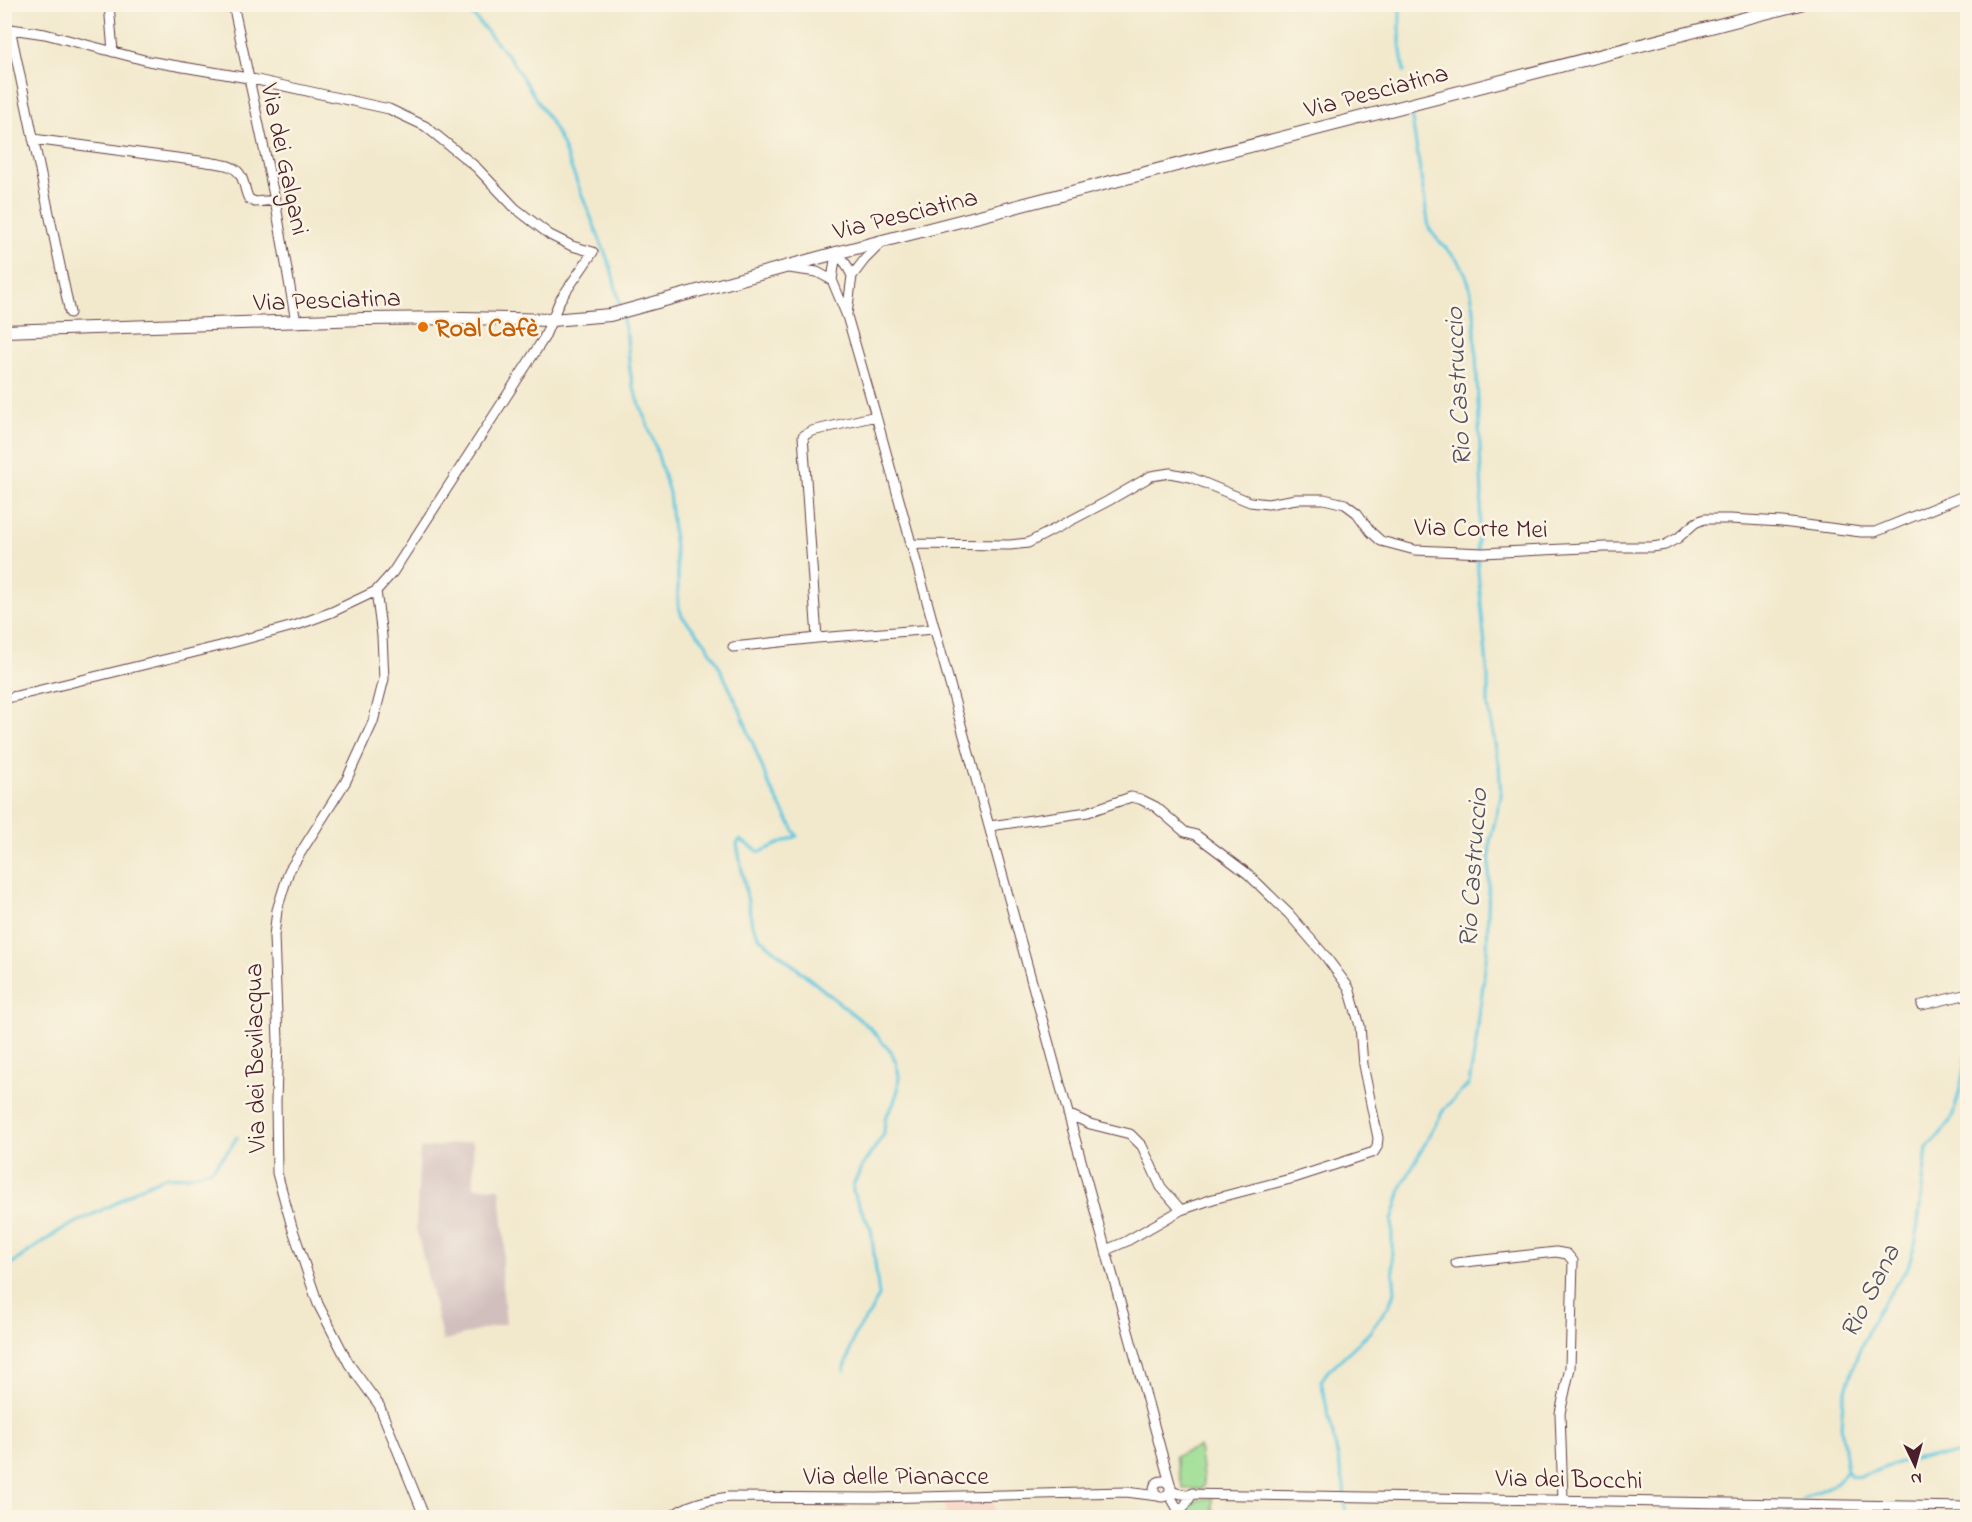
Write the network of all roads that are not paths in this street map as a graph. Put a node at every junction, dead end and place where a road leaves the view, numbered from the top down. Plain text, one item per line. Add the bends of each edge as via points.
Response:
1 (109, 4) edge
2 (233, 4) edge
3 (1800, 4) edge
4 (7, 28) edge
5 (113, 52) junction
6 (248, 78) junction
7 (33, 139) junction
8 (275, 200) junction
9 (882, 242) junction
10 (836, 253) junction
11 (786, 267) junction
12 (852, 276) junction
13 (832, 280) junction
14 (70, 313) dead end
15 (847, 316) junction
16 (552, 320) junction
17 (296, 322) junction
18 (4, 331) edge
19 (876, 416) junction
20 (1968, 495) edge
21 (910, 544) junction
22 (376, 591) junction
23 (935, 629) junction
24 (817, 638) junction
25 (734, 647) dead end
26 (4, 699) edge
27 (990, 826) junction
28 (1968, 994) edge
29 (1922, 1005) dead end
30 (1068, 1114) junction
31 (1181, 1210) junction
32 (1106, 1250) junction
33 (1456, 1263) dead end
34 (1162, 1455) junction
35 (1156, 1484) junction
36 (1126, 1492) junction
37 (1166, 1493) junction
38 (1193, 1493) junction
39 (1563, 1499) junction
40 (1968, 1507) edge
41 (1179, 1516) edge
42 (425, 1518) edge
43 (670, 1518) edge

1 - 5 street
2 - 6 street, Via dei Galgani
3 - 9 main road, Via Pesciatina
4 - 5 street
4 - 7 street
5 - 6 street
6 - 8 street, Via dei Galgani
6 - 16 street via 389,109 425,126 549,235 592,252 560,300
7 - 8 street via 231,167 241,177 249,199
7 - 14 street
8 - 17 street, Via dei Galgani
9 - 10 main road, Via Pesciatina
9 - 12 street
10 - 11 main road, Via Pesciatina
10 - 12 street
10 - 13 street
11 - 13 street via 817,272
11 - 16 main road, Via Pesciatina via 621,312
12 - 15 street
13 - 15 street
15 - 19 street
16 - 17 main road, Via Pesciatina
16 - 22 street via 407,551
17 - 18 main road, Via Pesciatina
19 - 21 street
19 - 24 street via 803,436
20 - 21 street, Via Corte Mei via 1875,532 1704,519 1665,545 1652,547 1469,553 1415,550 1381,541 1345,504 1324,499 1268,504 1250,501 1190,477 1160,473 1028,543
21 - 23 street
22 - 26 street via 297,625
22 - 42 street, Via dei Bevilacqua via 384,679 373,722 346,781 290,871 277,910 277,1173 318,1304 350,1364 379,1405
23 - 24 street
23 - 27 street
24 - 25 street
27 - 30 street
27 - 31 street via 1088,812 1131,797 1140,799 1248,874 1288,914 1349,988 1360,1026 1363,1065 1378,1138 1374,1152
28 - 29 street
30 - 31 street via 1130,1134 1142,1146 1161,1187
30 - 32 street
31 - 32 street
32 - 34 street
33 - 39 street via 1557,1252 1567,1254 1573,1261 1570,1368 1560,1413
34 - 35 street
34 - 37 street
35 - 36 street, Via delle Pianacce
35 - 37 street via 1154,1491
35 - 37 street via 1166,1481
36 - 37 street, Via delle Pianacce
36 - 43 street, Via delle Pianacce via 729,1497 706,1500
37 - 38 street, Via dei Bocchi
37 - 41 street
38 - 39 street, Via dei Bocchi
38 - 41 street
39 - 40 street, Via dei Bocchi

